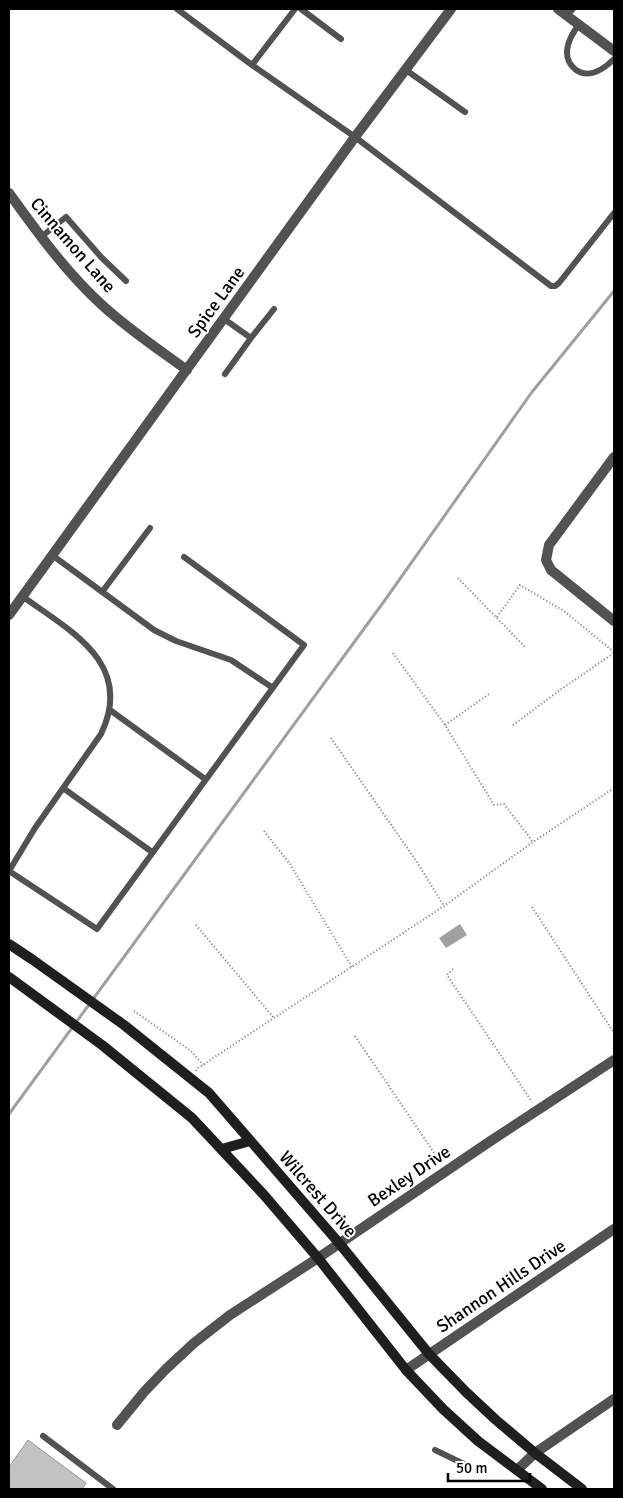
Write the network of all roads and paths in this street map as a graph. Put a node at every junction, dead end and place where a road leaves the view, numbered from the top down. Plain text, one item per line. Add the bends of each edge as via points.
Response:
1 (177, 9) edge
2 (295, 9) edge
3 (301, 9) edge
4 (451, 9) edge
5 (558, 9) edge
6 (570, 12) edge
7 (579, 24) junction
8 (341, 39) dead end
9 (614, 51) edge
10 (614, 59) edge
11 (252, 65) junction
12 (406, 70) junction
13 (465, 112) dead end
14 (355, 137) junction
15 (9, 193) edge
16 (614, 213) edge
17 (41, 237) junction
18 (126, 281) dead end
19 (274, 309) dead end
20 (224, 319) junction
21 (252, 338) junction
22 (187, 370) junction
23 (225, 374) dead end
24 (614, 457) edge
25 (150, 528) dead end
26 (52, 555) junction
27 (184, 557) dead end
28 (458, 578) dead end
29 (102, 592) junction
30 (22, 596) junction
31 (9, 615) edge
32 (497, 617) junction
33 (614, 621) edge
34 (525, 647) dead end
35 (393, 653) dead end
36 (614, 653) edge
37 (272, 688) junction
38 (489, 694) dead end
39 (110, 710) junction
40 (445, 725) junction
41 (513, 725) dead end
42 (332, 738) dead end
43 (205, 779) junction
44 (63, 788) junction
45 (614, 788) edge
46 (264, 831) dead end
47 (533, 842) junction
48 (152, 852) junction
49 (9, 871) edge
50 (444, 906) junction
51 (532, 907) dead end
52 (196, 925) dead end
53 (9, 944) edge
54 (352, 966) junction
55 (453, 969) dead end
56 (9, 977) edge
57 (134, 1011) dead end
58 (274, 1018) junction
59 (614, 1033) edge
60 (355, 1036) dead end
61 (614, 1060) edge
62 (204, 1065) junction
63 (191, 1078) junction
64 (538, 1110) junction
65 (250, 1141) junction
66 (222, 1149) junction
67 (446, 1171) junction
68 (614, 1229) edge
69 (339, 1243) junction
70 (318, 1258) junction
71 (429, 1354) junction
72 (406, 1370) junction
73 (614, 1399) edge
74 (117, 1425) dead end
75 (43, 1436) dead end
76 (435, 1450) dead end
77 (535, 1453) junction
78 (468, 1466) dead end
79 (517, 1470) junction
80 (113, 1489) edge
81 (542, 1489) edge
82 (582, 1489) edge

1 - 11 lane
2 - 11 lane
3 - 8 lane
4 - 12 street, Spice Lane
5 - 6 street
6 - 7 street
7 - 9 street
7 - 10 lane via 569,40 567,54 571,66 581,73 592,73
11 - 14 lane
12 - 13 lane
12 - 14 street, Spice Lane
14 - 16 lane via 551,286 559,283
14 - 20 street, Spice Lane
15 - 17 street, Cinnamon Lane
17 - 18 lane via 66,217
17 - 22 street, Cinnamon Lane via 102,305
19 - 21 lane
20 - 21 lane
20 - 22 street, Spice Lane
21 - 23 lane
22 - 26 street, Spice Lane
24 - 33 street via 550,545 546,560 552,570
25 - 29 lane
26 - 29 lane
26 - 30 street, Spice Lane
27 - 37 lane via 304,645
28 - 32 path
29 - 37 lane via 166,637 231,660
30 - 31 street, Spice Lane
30 - 39 lane via 78,637 98,657 111,692
32 - 34 path
32 - 36 path via 520,585 564,611
35 - 40 path
36 - 41 path
37 - 43 lane
38 - 40 path
39 - 43 lane
39 - 44 lane via 102,734
40 - 47 path via 494,805 504,804
42 - 50 path
43 - 48 lane
44 - 48 lane
44 - 49 lane
45 - 47 path
46 - 54 path via 290,864
47 - 50 path
48 - 49 lane via 97,929
50 - 54 path
51 - 59 path
52 - 58 path
53 - 63 main road, Wilcrest Drive
54 - 58 path
55 - 64 path via 447,975
56 - 66 main road via 102,1045 192,1118
57 - 62 path via 191,1051
58 - 62 path
60 - 67 path
61 - 64 street, Bexley Drive
62 - 63 path
63 - 65 main road, Wilcrest Drive via 209,1093
64 - 67 street, Bexley Drive
65 - 66 main road
65 - 69 main road, Wilcrest Drive
66 - 70 main road
67 - 69 street, Bexley Drive
68 - 71 street, Shannon Hills Drive
69 - 70 street, Bexley Drive
69 - 71 main road, Wilcrest Drive
70 - 72 main road
70 - 74 street, Bexley Drive via 230,1315 194,1343 144,1392
71 - 72 street, Shannon Hills Drive
71 - 77 main road, Wilcrest Drive via 466,1392
72 - 79 main road via 478,1441
73 - 77 street
75 - 80 lane
76 - 78 lane
77 - 79 street
77 - 82 main road, Wilcrest Drive
79 - 81 main road

